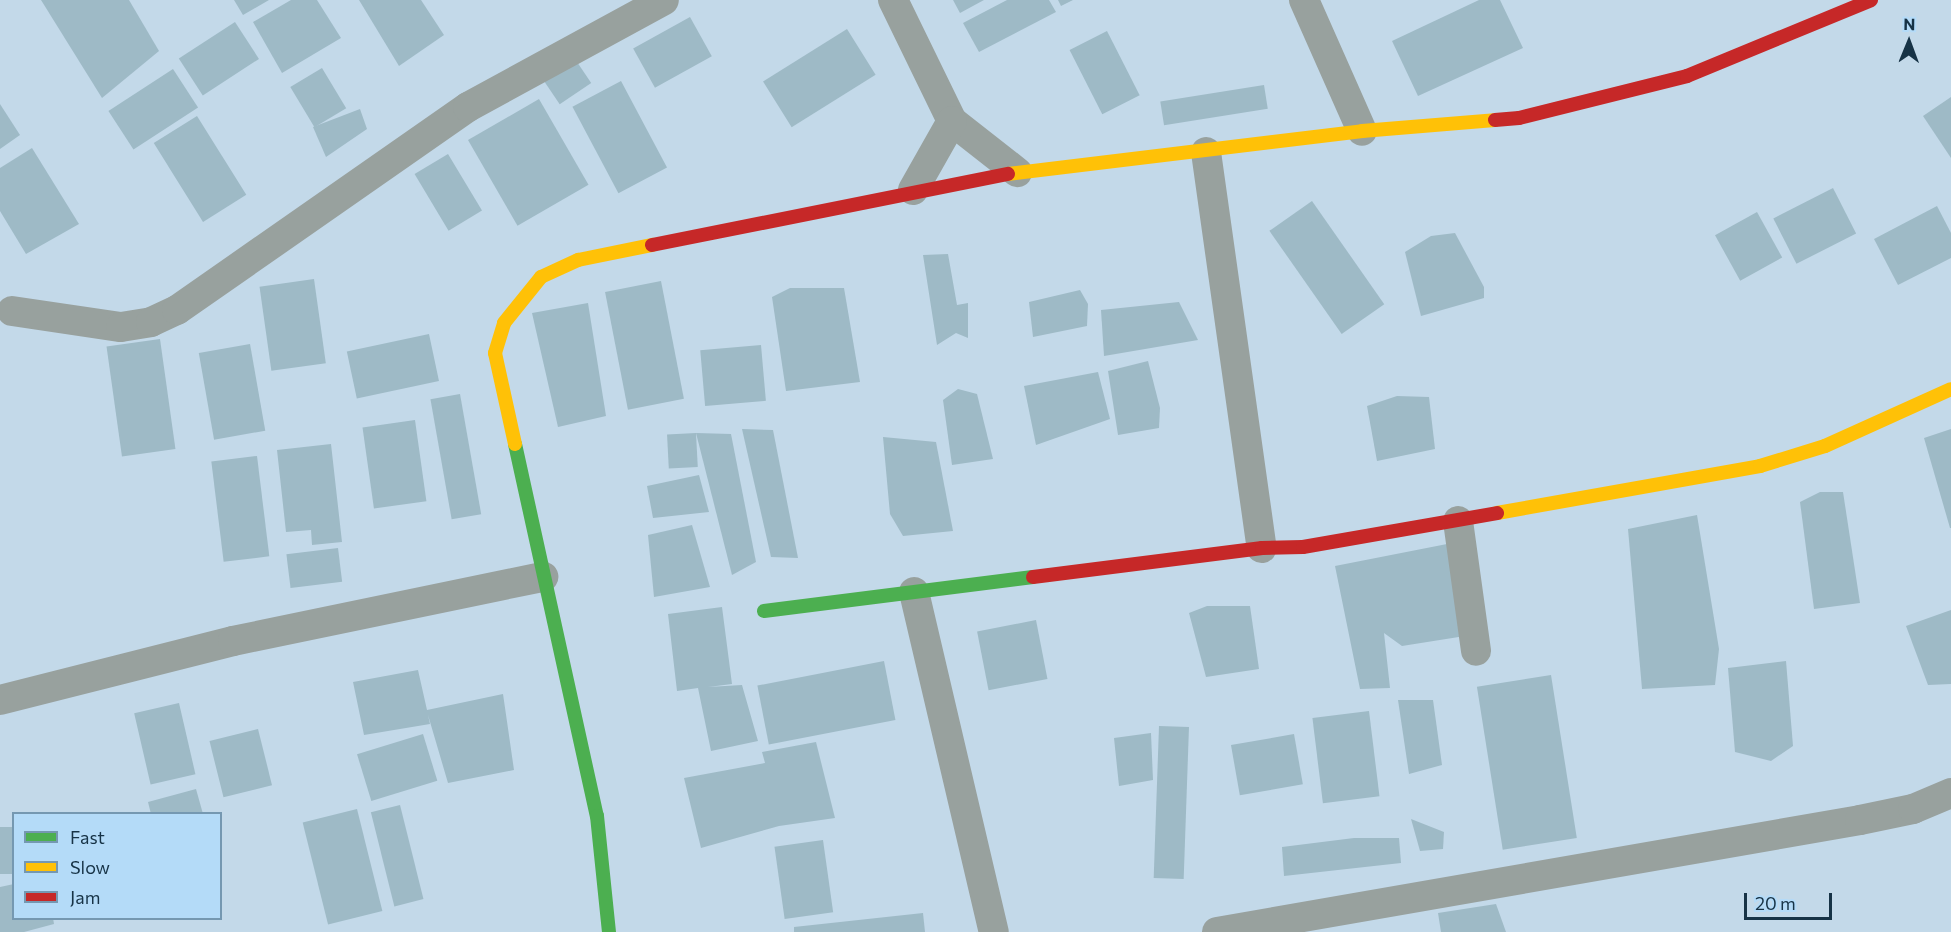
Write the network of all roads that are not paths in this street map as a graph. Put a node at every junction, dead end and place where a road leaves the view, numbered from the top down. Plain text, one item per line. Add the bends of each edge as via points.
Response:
1 (664, 0) edge
2 (893, 0) edge
3 (1304, 0) edge
4 (1871, 0) edge
5 (952, 121) junction
6 (1362, 131) junction
7 (1206, 152) junction
8 (1017, 172) junction
9 (912, 190) junction
10 (12, 311) dead end
11 (1951, 388) edge
12 (1458, 521) junction
13 (1262, 548) junction
14 (543, 577) junction
15 (914, 592) junction
16 (764, 611) dead end
17 (1476, 651) dead end
18 (0, 700) edge
19 (1951, 793) edge
20 (609, 932) edge
21 (994, 932) edge
22 (1217, 932) edge

1 - 10 street via 468,107 177,310 151,322 122,327
2 - 5 street
3 - 6 street
4 - 6 street via 1687,76 1634,90 1520,118
5 - 8 street
5 - 9 street
6 - 7 street
7 - 8 street
7 - 13 street
8 - 9 street
9 - 14 street via 578,260 541,277 504,323 495,353
11 - 12 street via 1825,446 1760,466
12 - 13 street via 1303,547
12 - 17 street
13 - 15 street
14 - 18 street via 233,641
14 - 20 street via 597,816
15 - 16 street
15 - 21 street
19 - 22 street via 1913,809 1860,820

